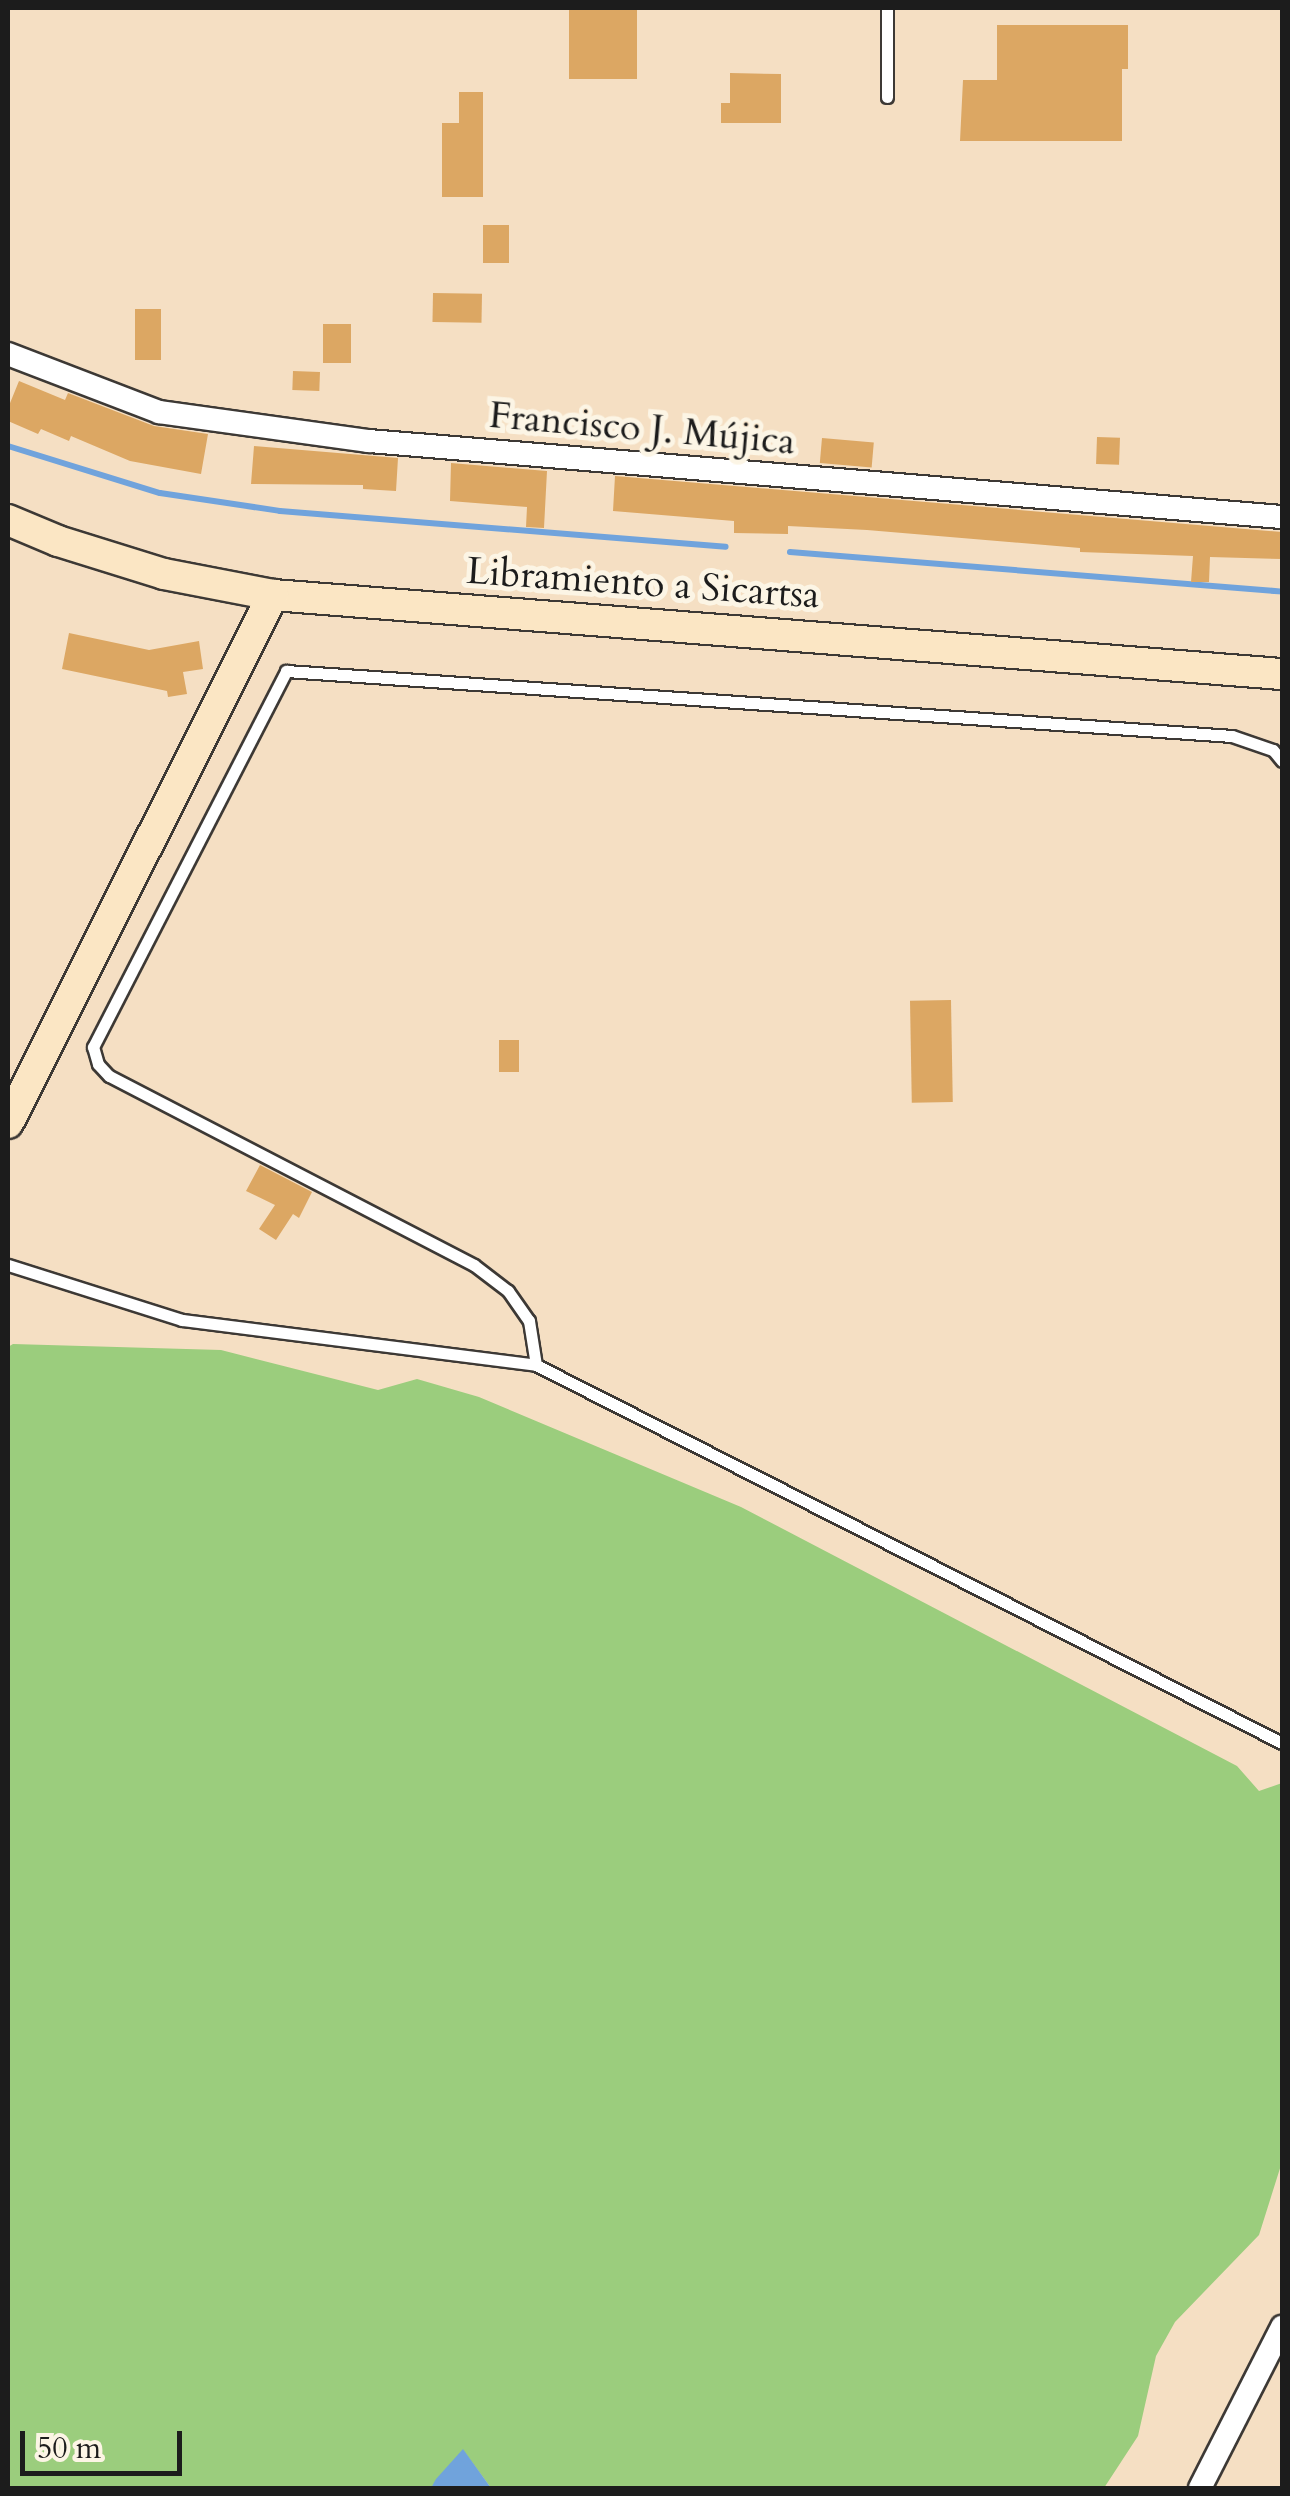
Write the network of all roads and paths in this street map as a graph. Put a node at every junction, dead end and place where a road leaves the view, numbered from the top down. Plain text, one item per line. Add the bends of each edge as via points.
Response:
1 (887, 8) edge
2 (887, 97) dead end
3 (8, 354) edge
4 (1282, 517) edge
5 (8, 520) edge
6 (273, 595) junction
7 (1282, 674) edge
8 (1282, 760) edge
9 (8, 1123) edge
10 (8, 1265) edge
11 (536, 1364) junction
12 (1282, 1743) edge
13 (1282, 2327) edge
14 (1200, 2488) edge

1 - 2 lane
3 - 4 street, Francisco J. Mújica via 160,412 369,441
5 - 6 main road, Libramiento a Sicartsa via 164,574
6 - 7 main road, Libramiento a Sicartsa
6 - 9 main road
8 - 11 lane via 1273,750 1232,736 286,672 93,1048 98,1064 109,1076 474,1265 508,1290 529,1321
10 - 11 lane via 182,1320
11 - 12 lane
13 - 14 street

